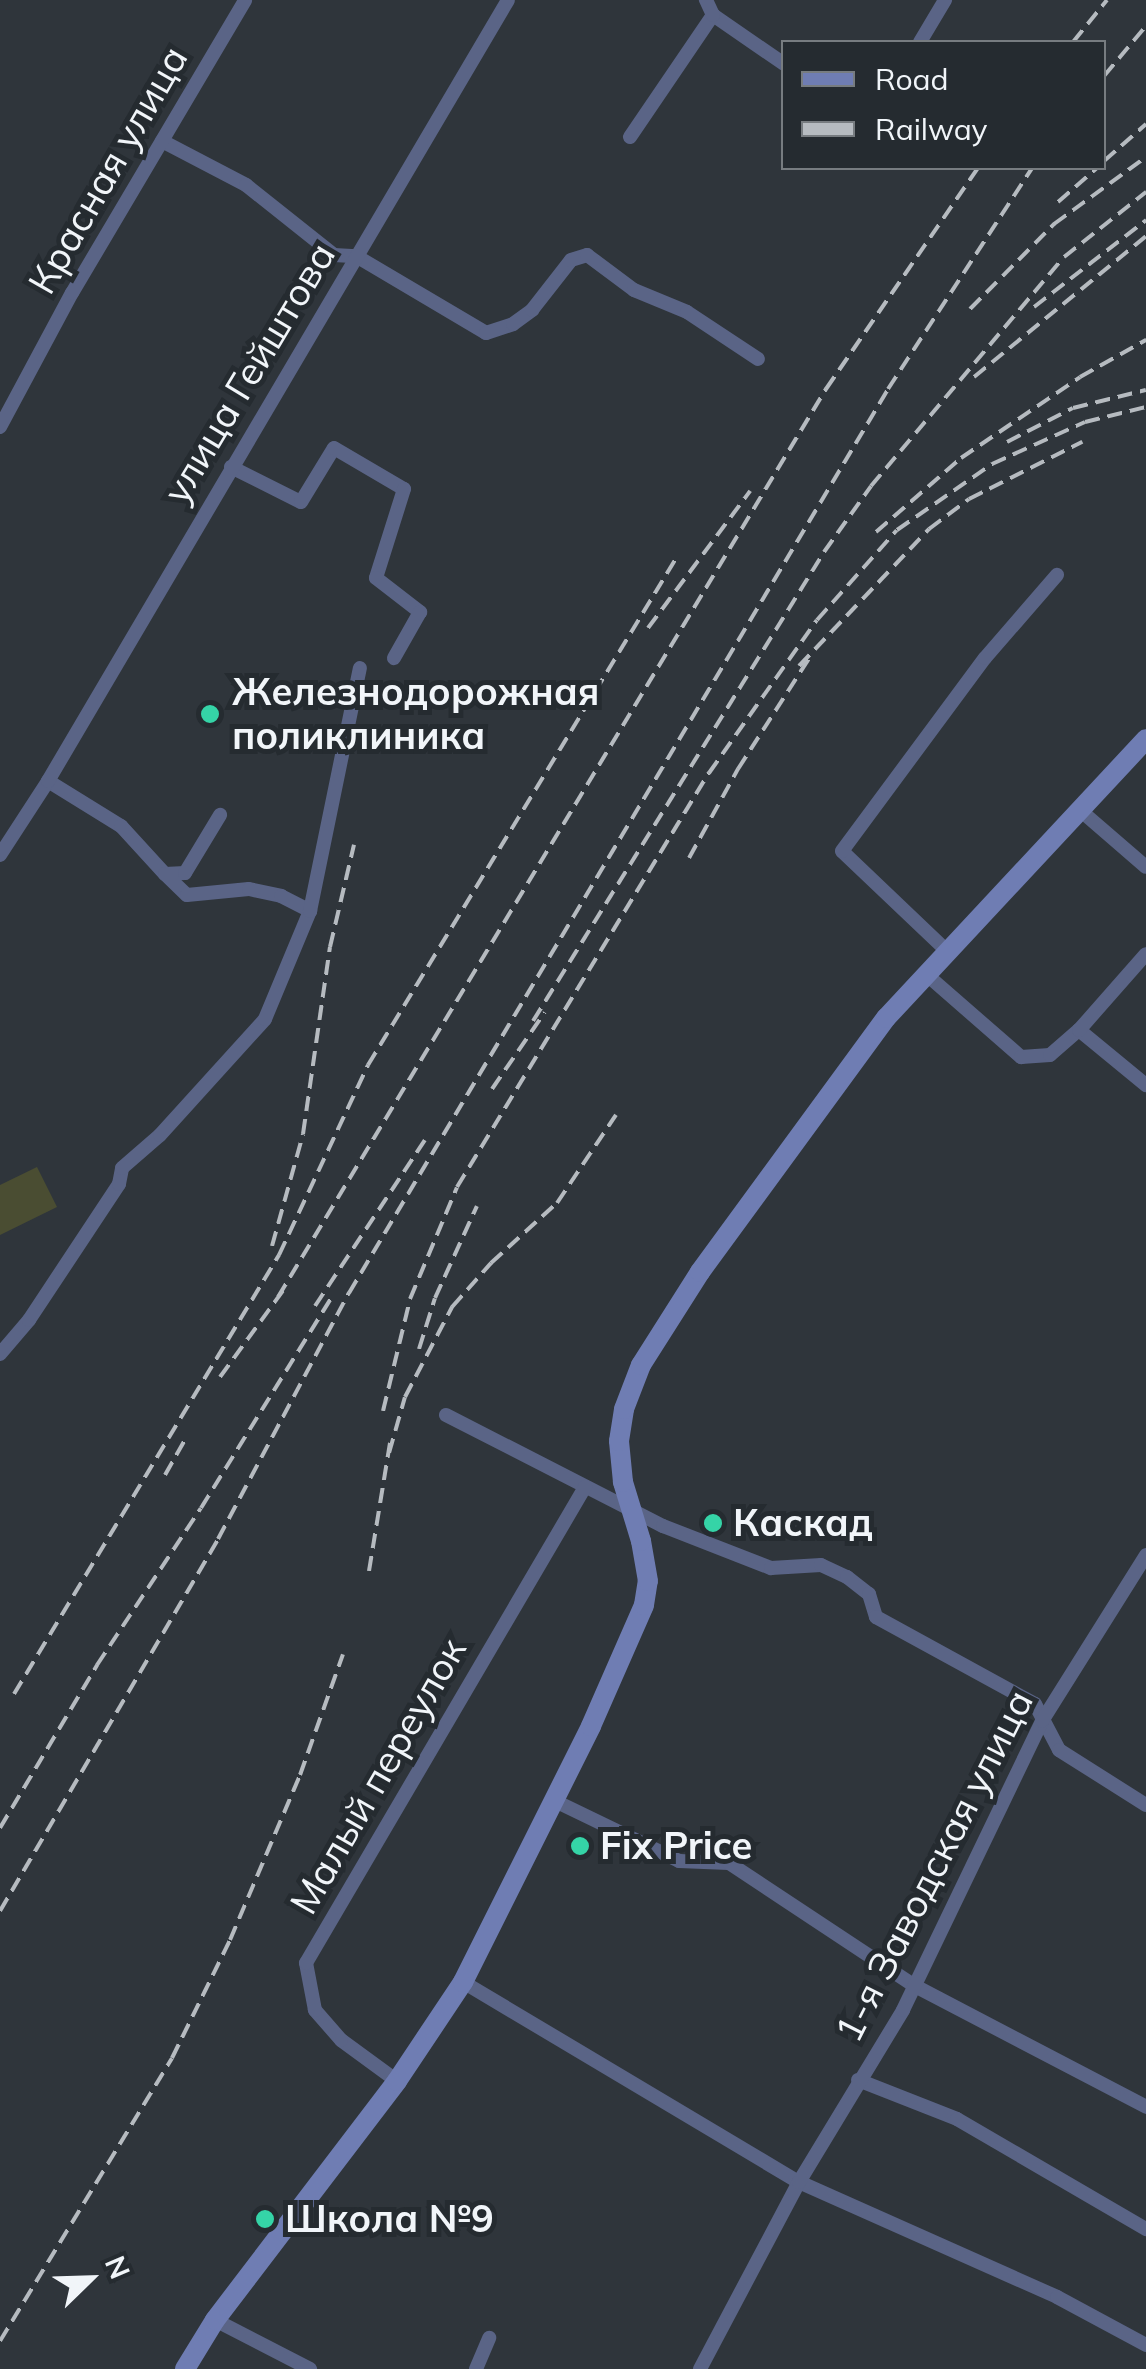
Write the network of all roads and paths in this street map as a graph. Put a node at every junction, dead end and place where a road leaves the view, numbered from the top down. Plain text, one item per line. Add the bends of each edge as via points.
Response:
1 (245, 0) edge
2 (508, 0) edge
3 (706, 0) edge
4 (946, 0) edge
5 (714, 14) junction
6 (921, 40) edge
7 (781, 62) edge
8 (630, 137) dead end
9 (162, 141) junction
10 (356, 256) junction
11 (758, 359) dead end
12 (0, 427) edge
13 (230, 467) junction
14 (1057, 574) dead end
15 (394, 658) dead end
16 (360, 668) dead end
17 (1146, 739) edge
18 (48, 781) junction
19 (1080, 810) junction
20 (220, 815) dead end
21 (0, 855) edge
22 (1146, 867) edge
23 (165, 874) junction
24 (310, 911) junction
25 (948, 952) junction
26 (1146, 954) edge
27 (927, 975) junction
28 (1080, 1030) junction
29 (1146, 1085) edge
30 (0, 1354) edge
31 (446, 1415) dead end
32 (585, 1486) junction
33 (632, 1510) junction
34 (1146, 1555) edge
35 (1042, 1722) junction
36 (1143, 1796) edge
37 (555, 1801) junction
38 (463, 1982) junction
39 (915, 1986) junction
40 (858, 2080) junction
41 (397, 2081) junction
42 (1146, 2107) edge
43 (799, 2182) junction
44 (1146, 2229) edge
45 (215, 2320) junction
46 (489, 2338) dead end
47 (1146, 2345) edge
48 (185, 2369) edge
49 (310, 2369) edge
50 (476, 2369) edge
51 (700, 2369) edge

1 - 9 street, Красная улица
2 - 10 street, улица Гейштова
3 - 5 street
4 - 6 street
5 - 7 street
5 - 8 street
9 - 10 street via 246,185 334,255
9 - 12 street, Красная улица
10 - 11 street via 486,333 532,310 571,260 587,255 634,290 687,312
10 - 13 street, улица Гейштова
13 - 15 street via 301,502 334,448 404,490 376,578 420,612
13 - 18 street, улица Гейштова
14 - 25 street via 985,658 842,850
16 - 24 street
17 - 19 street
18 - 21 street, улица Гейштова
18 - 23 street via 121,826
19 - 22 street
19 - 25 street
20 - 23 street via 185,873
23 - 24 street via 187,895 249,889
24 - 30 street via 265,1019 122,1168 119,1184
25 - 27 street
26 - 28 street
27 - 28 street via 1021,1058 1050,1055
27 - 33 street via 827,1093 641,1365 619,1441
28 - 29 street
31 - 32 street
32 - 33 street
32 - 41 street, Малый переулок via 306,1964 315,2010 341,2040
33 - 35 street via 771,1568 821,1566 847,1577 869,1594 876,1618 1035,1704
33 - 37 street via 648,1582 644,1605
34 - 35 street, 1-я Заводская улица
35 - 36 street via 1059,1750
35 - 39 street, 1-я Заводская улица
37 - 38 street
37 - 39 street via 679,1861 729,1863
38 - 41 street
38 - 43 street
39 - 40 street, 1-я Заводская улица
39 - 42 street
40 - 43 street, 1-я Заводская улица
40 - 44 street via 957,2119
41 - 45 street
43 - 47 street via 1057,2297
43 - 51 street, 1-я Заводская улица
45 - 48 street
45 - 49 street
46 - 50 street

